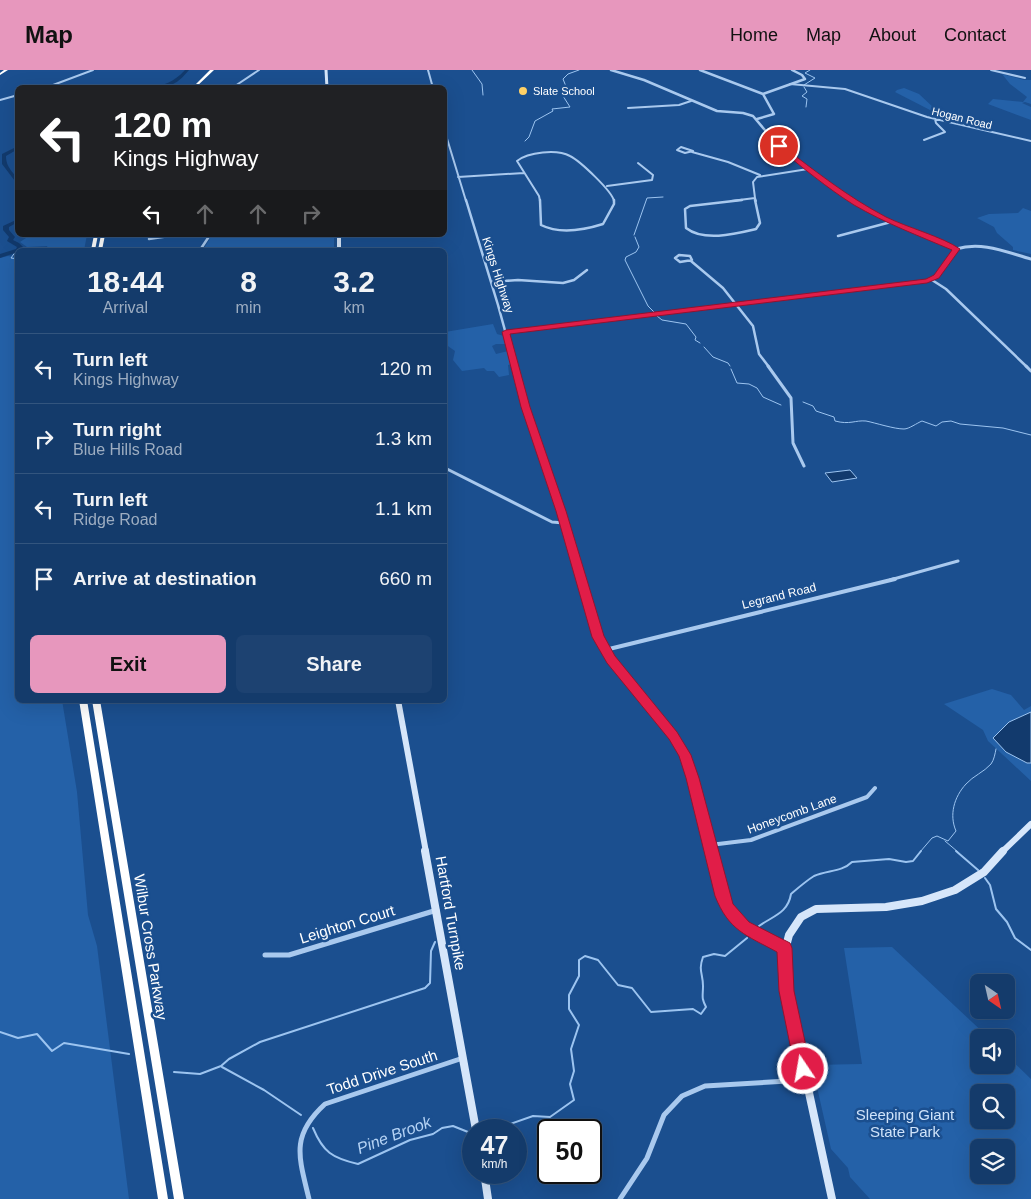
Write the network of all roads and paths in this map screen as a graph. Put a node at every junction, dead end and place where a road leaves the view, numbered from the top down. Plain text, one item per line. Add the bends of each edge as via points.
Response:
1 (6, 70) edge
2 (93, 70) edge
3 (217, 70) edge
4 (259, 70) edge
5 (326, 70) edge
6 (428, 70) edge
7 (611, 70) edge
8 (700, 70) edge
9 (792, 70) edge
10 (991, 70) edge
11 (211, 72) edge
12 (0, 74) edge
13 (1025, 78) dead end
14 (790, 84) junction
15 (55, 85) edge
16 (197, 85) edge
17 (201, 85) edge
18 (236, 85) edge
19 (327, 85) edge
20 (431, 85) edge
21 (763, 94) junction
22 (15, 97) edge
23 (0, 100) edge
24 (691, 101) junction
25 (628, 108) dead end
26 (757, 118) junction
27 (935, 119) junction
28 (447, 139) edge
29 (924, 140) dead end
30 (1031, 141) edge
31 (692, 152) junction
32 (638, 163) dead end
33 (808, 169) junction
34 (524, 172) junction
35 (760, 176) junction
36 (458, 177) junction
37 (607, 186) junction
38 (755, 198) junction
39 (891, 222) junction
40 (838, 236) dead end
41 (162, 237) edge
42 (209, 237) edge
43 (149, 239) dead end
44 (201, 248) edge
45 (956, 249) junction
46 (1031, 259) edge
47 (692, 261) junction
48 (587, 270) dead end
49 (932, 280) junction
50 (491, 282) junction
51 (736, 304) junction
52 (506, 332) junction
53 (1031, 371) edge
54 (804, 466) dead end
55 (447, 469) edge
56 (564, 523) junction
57 (958, 561) dead end
58 (605, 650) junction
59 (83, 703) edge
60 (96, 703) edge
61 (399, 703) edge
62 (875, 788) dead end
63 (1031, 824) edge
64 (710, 845) junction
65 (436, 910) junction
66 (784, 948) junction
67 (265, 955) dead end
68 (463, 1058) junction
69 (805, 1080) junction
70 (474, 1119) edge
71 (486, 1184) edge
72 (162, 1199) edge
73 (179, 1199) edge
74 (310, 1199) edge
75 (488, 1199) edge
76 (620, 1199) edge
77 (832, 1199) edge

1 - 12 highway
2 - 15 street
3 - 11 highway
4 - 18 street
5 - 19 main road
6 - 20 street
7 - 24 street via 644,80
8 - 21 street
9 - 14 street via 806,78
10 - 13 street
11 - 16 highway
11 - 17 highway
14 - 21 street
14 - 27 street, Hogan Road via 842,89
21 - 26 street via 774,114
22 - 23 street
24 - 25 street via 679,105
24 - 26 street via 717,111 747,113
26 - 33 street via 780,148
27 - 29 street via 945,132
27 - 30 street, Hogan Road
28 - 36 street, Kings Highway
31 - 31 street via 688,148 678,149 682,153
31 - 35 street via 728,162
32 - 37 street via 653,175 652,180
33 - 35 street
33 - 39 street via 845,196
34 - 36 street
34 - 37 street via 517,162 519,157 564,153
34 - 37 street via 539,196 541,225 551,230 605,222 614,202
35 - 38 street via 753,182
36 - 50 street, Kings Highway
38 - 38 street via 760,223 756,229 704,235 686,228 685,209 690,206
39 - 40 street
39 - 45 street
41 - 43 street
42 - 44 street
45 - 46 street via 979,246
45 - 49 street
47 - 47 street via 692,257 684,254 675,258 681,262
47 - 51 street via 724,288
48 - 50 street via 574,280 563,283
49 - 51 street
49 - 53 street via 946,289
50 - 52 street, Kings Highway
51 - 52 street
51 - 54 street via 754,329 762,358 791,398 793,443
52 - 56 street, Kings Highway via 526,407
55 - 56 street via 546,518
56 - 58 street, Kings Highway via 592,621
57 - 58 street, Legrand Road
58 - 64 street, Kings Highway via 682,750
59 - 72 highway
60 - 73 highway, Wilbur Cross Parkway
61 - 65 main road, Hartford Turnpike
62 - 64 street, Honeycomb Lane via 867,797 751,840
63 - 66 main road via 984,872 964,886 908,904 810,911 797,921
64 - 66 street, Kings Highway via 722,896 731,914 750,931
65 - 67 street, Leighton Court via 289,955
65 - 68 main road, Hartford Turnpike
66 - 69 main road via 786,991
68 - 70 main road, Hartford Turnpike
68 - 74 street, Todd Drive South via 324,1104 314,1112 303,1129 298,1152
69 - 76 street via 705,1086 682,1096 664,1115 647,1158
69 - 77 main road
71 - 75 main road

